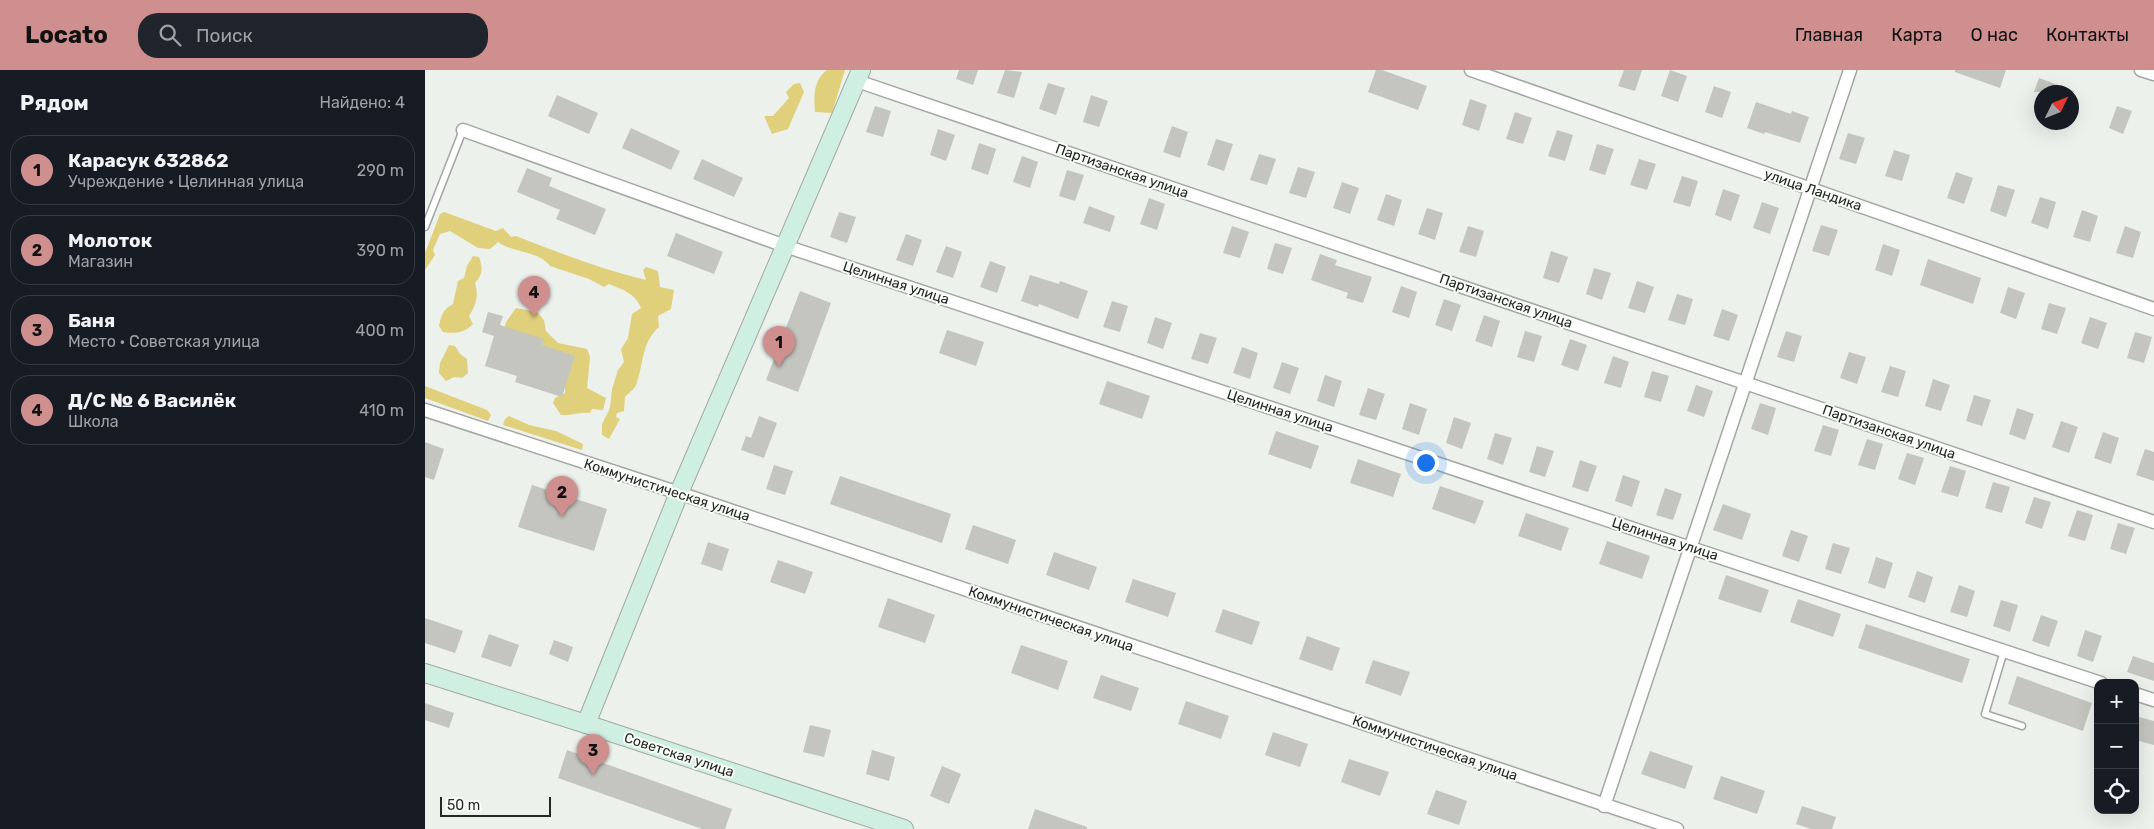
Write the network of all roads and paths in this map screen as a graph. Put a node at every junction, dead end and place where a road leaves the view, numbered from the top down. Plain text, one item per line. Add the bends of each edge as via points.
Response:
1 (1471, 70) edge
2 (1850, 70) edge
3 (2141, 70) edge
4 (2154, 74) edge
5 (859, 76) edge
6 (463, 130) joint
7 (1811, 189) junction
8 (425, 227) edge
9 (785, 246) junction
10 (2154, 309) edge
11 (1746, 383) junction
12 (425, 410) edge
13 (679, 493) junction
14 (2154, 522) edge
15 (1691, 548) junction
16 (2004, 651) junction
17 (425, 673) edge
18 (2094, 681) edge
19 (2139, 695) edge
20 (2154, 700) edge
21 (586, 724) junction
22 (2022, 726) dead end
23 (1605, 806) junction
24 (905, 829) edge
25 (1677, 829) edge

1 - 7 street, улица Ландика
2 - 7 street
3 - 4 street
5 - 9 street
5 - 11 street, Партизанская улица
6 - 8 lane
6 - 9 street, Целинная улица
7 - 10 street, улица Ландика
7 - 11 street
9 - 13 street
9 - 15 street, Целинная улица
11 - 14 street, Партизанская улица
11 - 15 street
12 - 13 street, Коммунистическая улица
13 - 21 street
13 - 23 street, Коммунистическая улица
15 - 16 street, Целинная улица
15 - 23 street
16 - 18 street, Целинная улица
16 - 22 lane via 1985,714
17 - 21 street, Советская улица
19 - 20 street
21 - 24 street, Советская улица
23 - 25 street, Коммунистическая улица

